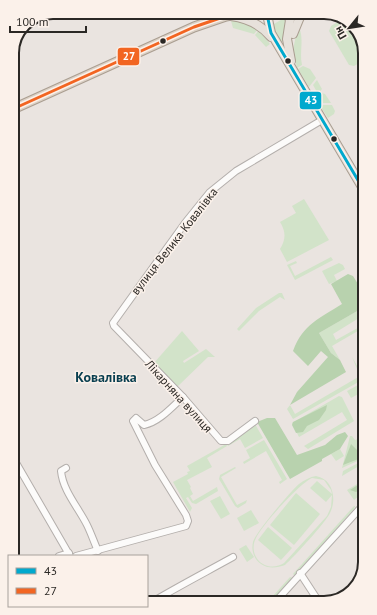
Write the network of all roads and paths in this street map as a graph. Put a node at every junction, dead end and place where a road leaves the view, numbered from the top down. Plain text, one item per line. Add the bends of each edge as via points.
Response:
1 (217, 19) edge
2 (246, 19) edge
3 (268, 19) edge
4 (290, 19) edge
5 (298, 19) edge
6 (278, 45) junction
7 (302, 85) junction
8 (19, 106) edge
9 (322, 120) junction
10 (358, 180) edge
11 (114, 320) joint
12 (183, 397) junction
13 (255, 422) dead end
14 (19, 468) edge
15 (66, 468) dead end
16 (358, 510) edge
17 (98, 551) junction
18 (70, 554) edge
19 (80, 555) edge
20 (233, 557) dead end
21 (300, 573) junction
22 (162, 596) edge
23 (280, 596) edge
24 (315, 596) edge

1 - 8 highway via 194,27
2 - 6 main road via 260,26
3 - 6 main road via 268,26
4 - 7 main road via 288,53
5 - 7 main road via 291,45 295,68
6 - 7 main road
7 - 9 main road
9 - 10 main road
9 - 11 street, вулиця Велика Ковалівка via 236,171 210,192
11 - 12 street, Лікарняна вулиця via 114,326
12 - 13 street, Лікарняна вулиця via 221,441 228,441
12 - 17 street via 149,424 144,424 136,418 133,421 155,465 186,514 186,526
14 - 18 street
15 - 17 street via 61,471 62,478 87,524
16 - 21 street
17 - 19 street
20 - 22 street
21 - 23 street
21 - 24 street

